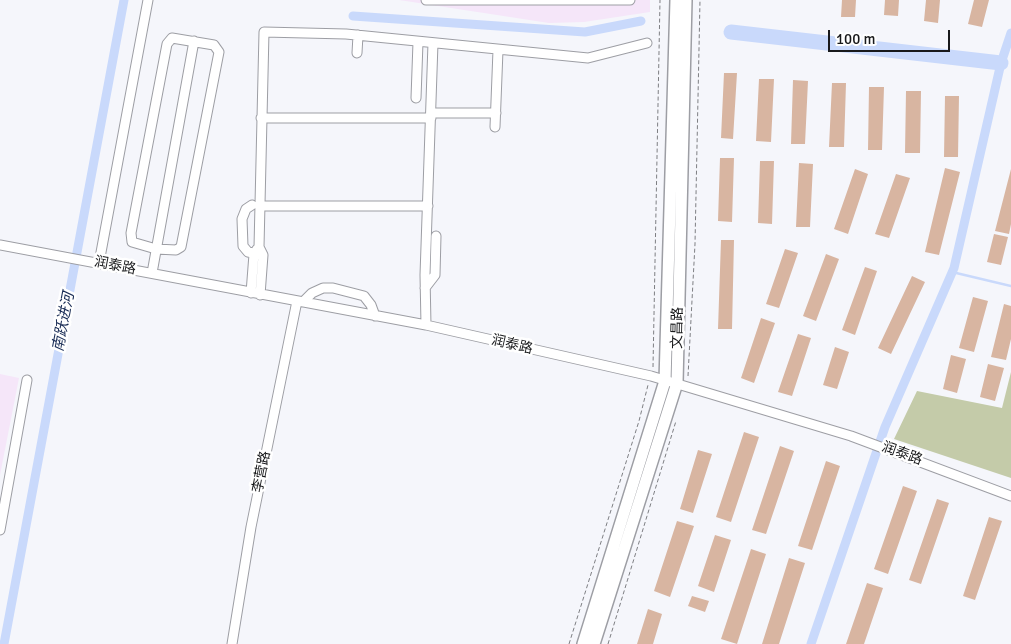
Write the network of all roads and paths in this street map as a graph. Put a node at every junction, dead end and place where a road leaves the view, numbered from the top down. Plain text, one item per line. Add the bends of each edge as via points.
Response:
1 (148, 0) edge
2 (426, 0) edge
3 (630, 0) edge
4 (660, 0) edge
5 (676, 0) edge
6 (686, 0) edge
7 (358, 35) junction
8 (194, 41) junction
9 (418, 42) junction
10 (647, 43) dead end
11 (433, 44) junction
12 (498, 50) junction
13 (357, 53) dead end
14 (416, 98) dead end
15 (496, 113) junction
16 (431, 116) junction
17 (262, 118) junction
18 (495, 127) dead end
19 (256, 205) junction
20 (428, 206) junction
21 (436, 236) dead end
22 (0, 245) edge
23 (156, 249) junction
24 (259, 252) junction
25 (99, 263) junction
26 (152, 273) junction
27 (425, 288) junction
28 (256, 294) junction
29 (300, 302) junction
30 (375, 316) junction
31 (426, 325) junction
32 (650, 376) junction
33 (27, 380) dead end
34 (671, 382) junction
35 (1011, 496) edge
36 (0, 530) edge
37 (232, 644) edge
38 (569, 644) edge
39 (583, 644) edge
40 (594, 644) edge

1 - 25 street
2 - 3 street
4 - 32 path via 653,366
5 - 34 main road, 文昌路
6 - 34 main road, 文昌路
7 - 9 street
7 - 13 street
7 - 17 street via 264,32
8 - 23 street
8 - 23 street via 214,45 219,52 181,247 176,250
8 - 23 street via 172,38 167,44 131,233 132,242
9 - 11 street
9 - 14 street
10 - 12 street via 588,58
11 - 12 street
11 - 16 street
12 - 15 street
15 - 16 street
15 - 18 street
16 - 17 street
16 - 20 street
17 - 19 street
19 - 20 street
19 - 24 street
19 - 24 street via 246,209 242,219 242,240 243,246
20 - 27 street
21 - 27 street via 435,275
22 - 25 street, 润泰路
23 - 26 street
24 - 28 street
25 - 26 street, 润泰路
26 - 28 street, 润泰路
27 - 31 street
28 - 29 street, 润泰路
29 - 30 street, 润泰路
29 - 30 street via 323,288 333,288 364,296 372,305
29 - 37 street, 李营路 via 251,527
30 - 31 street, 润泰路
31 - 32 street, 润泰路
32 - 34 street, 润泰路
32 - 38 path
33 - 36 street
34 - 35 street, 润泰路 via 851,436
34 - 39 main road, 文昌路
34 - 40 main road, 文昌路

